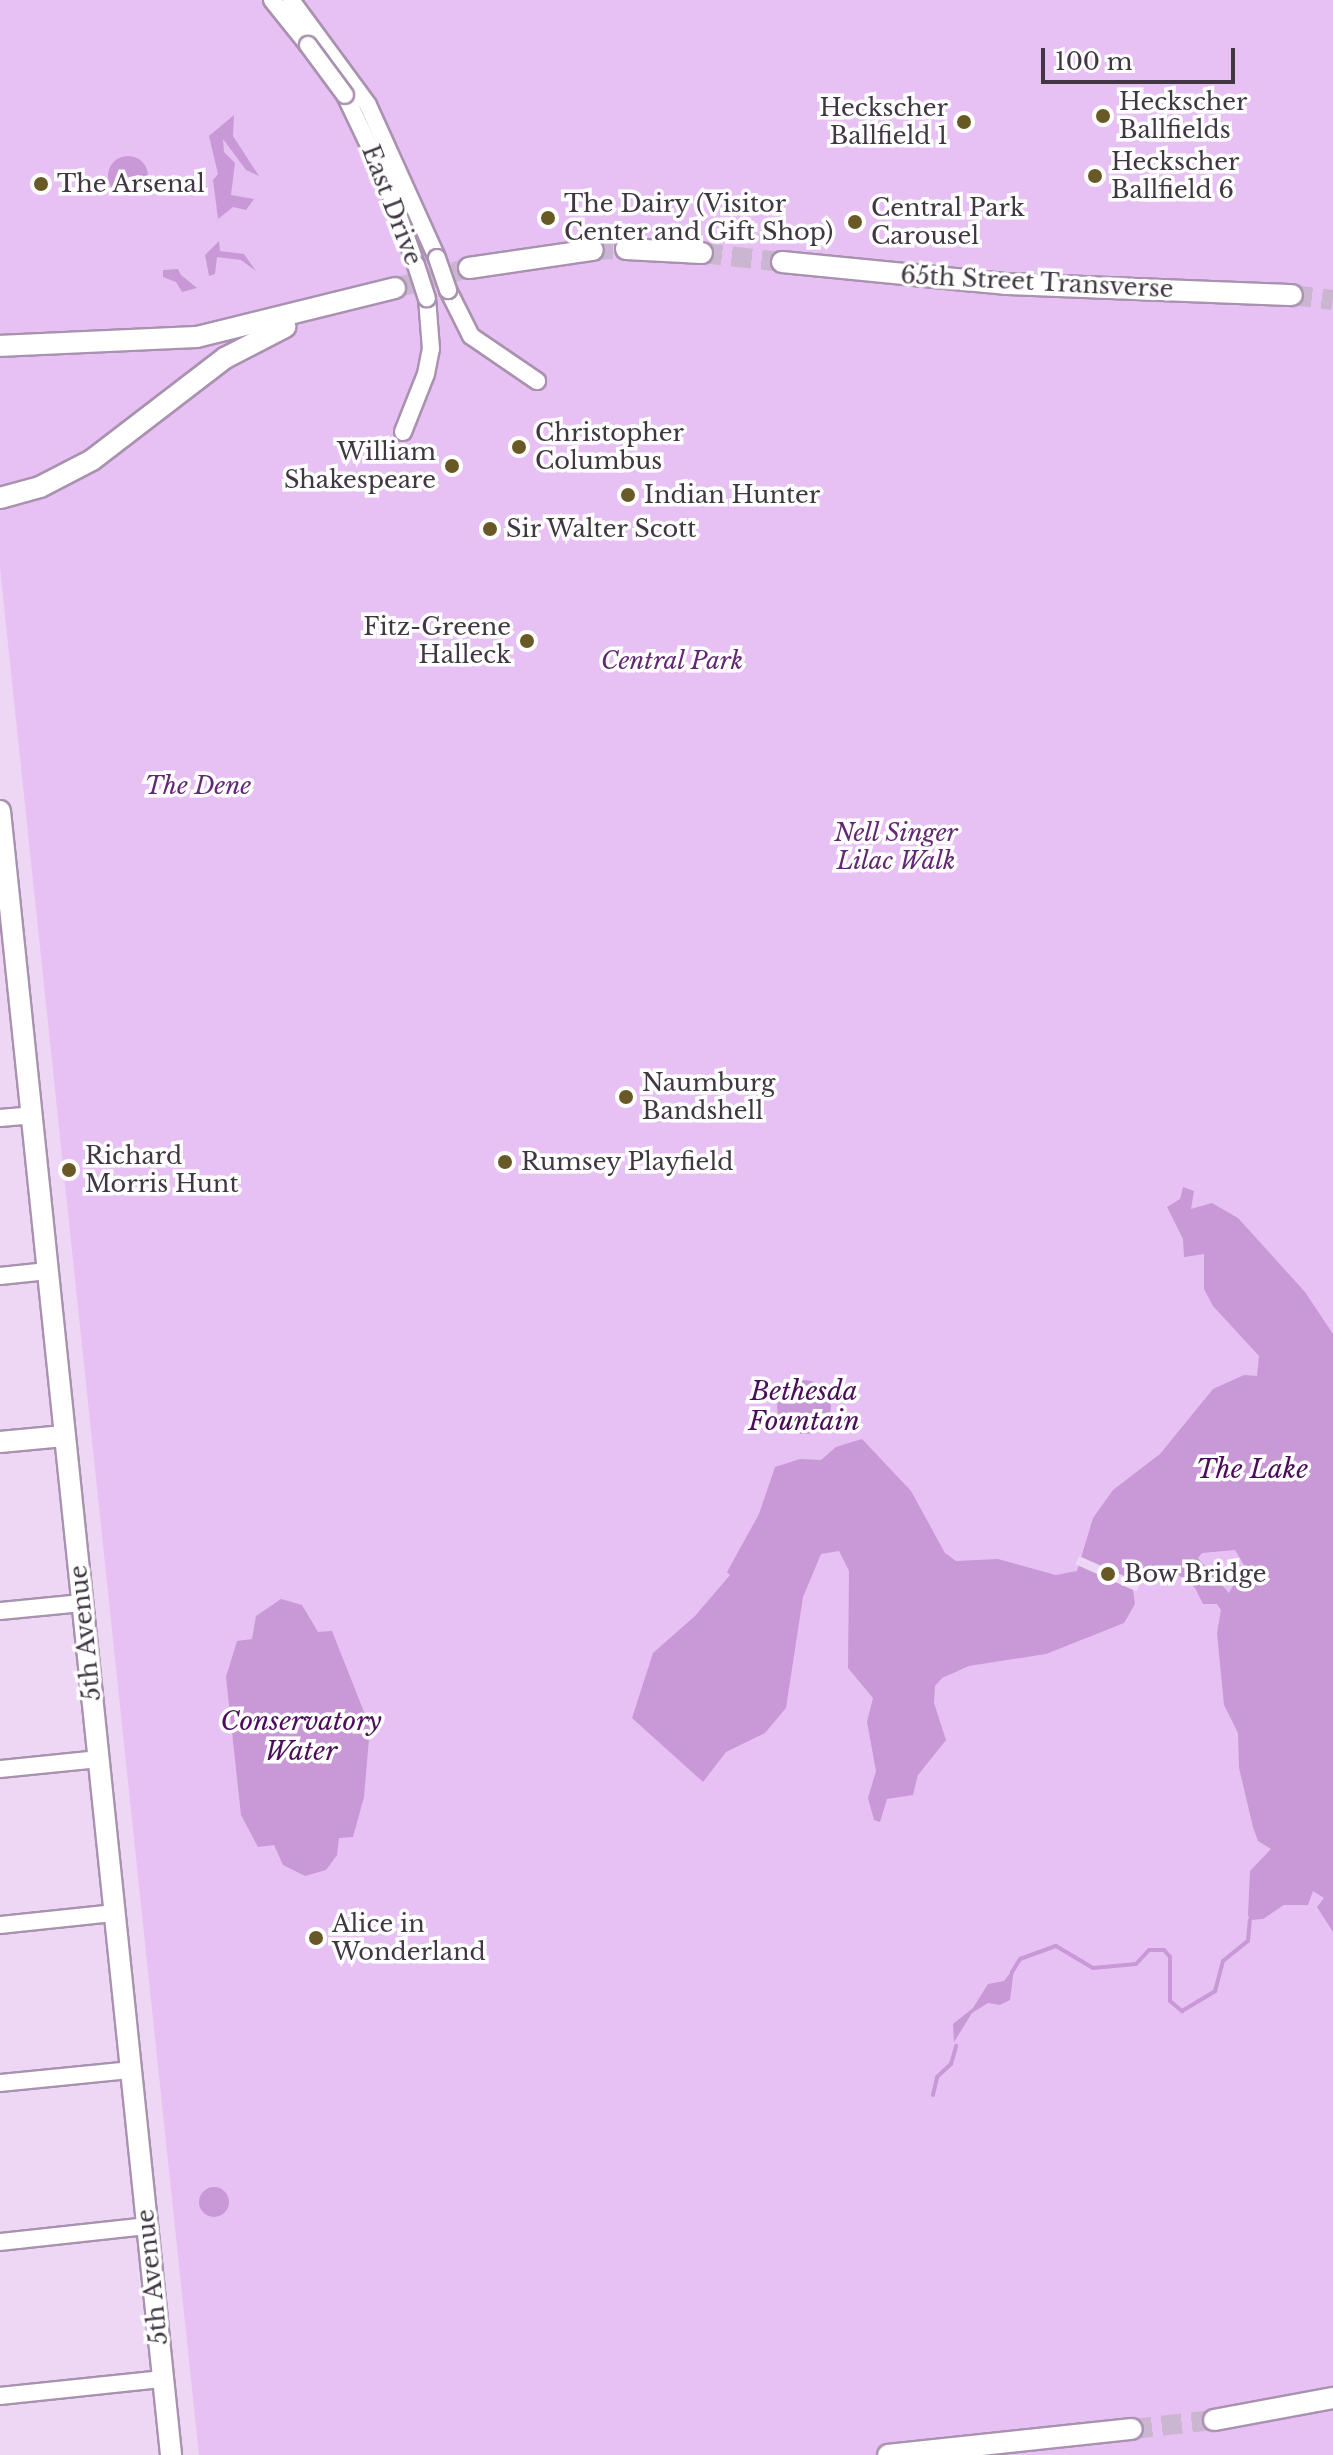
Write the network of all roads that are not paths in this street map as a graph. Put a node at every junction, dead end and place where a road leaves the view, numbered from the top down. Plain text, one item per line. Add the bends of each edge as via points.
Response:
1 (272, 0) edge
2 (291, 0) edge
3 (314, 40) junction
4 (351, 91) junction
5 (626, 249) tunnel mouth
6 (593, 250) tunnel mouth
7 (702, 253) tunnel mouth
8 (782, 262) tunnel mouth
9 (469, 268) tunnel mouth
10 (395, 288) tunnel mouth
11 (1292, 295) tunnel mouth
12 (337, 304) junction
13 (0, 346) edge
14 (537, 381) dead end
15 (403, 432) dead end
16 (0, 498) edge
17 (0, 811) edge
18 (8, 963) edge
19 (32, 1115) junction
20 (0, 1118) edge
21 (48, 1271) junction
22 (0, 1276) edge
23 (64, 1436) junction
24 (0, 1442) edge
25 (82, 1603) junction
26 (0, 1611) edge
27 (98, 1759) junction
28 (0, 1769) edge
29 (114, 1913) junction
30 (0, 1925) edge
31 (131, 2070) junction
32 (0, 2083) edge
33 (147, 2226) junction
34 (0, 2242) edge
35 (163, 2379) junction
36 (0, 2396) edge
37 (1333, 2398) edge
38 (1214, 2420) tunnel mouth
39 (1132, 2429) tunnel mouth
40 (171, 2455) edge
41 (888, 2455) edge

1 - 3 street, East Drive
2 - 3 street
3 - 4 street, East Drive, bridge
4 - 14 street, bridge via 471,336
4 - 15 street, East Drive, bridge via 427,298 431,349 422,396
5 - 7 main road
6 - 9 main road
8 - 11 main road, 65th Street Transverse via 1005,284
10 - 12 main road
12 - 13 main road via 218,334 137,343
12 - 16 main road via 237,350 119,440 58,479
17 - 18 main road, 5th Avenue
18 - 19 main road, 5th Avenue
19 - 20 street
19 - 21 main road, 5th Avenue
21 - 22 street
21 - 23 main road, 5th Avenue
23 - 24 main road
23 - 25 main road, 5th Avenue
25 - 26 street
25 - 27 main road, 5th Avenue
27 - 28 street
27 - 29 main road, 5th Avenue
29 - 30 street
29 - 31 main road, 5th Avenue
31 - 32 street
31 - 33 main road, 5th Avenue
33 - 34 street
33 - 35 main road, 5th Avenue
35 - 36 street
35 - 40 main road, 5th Avenue
37 - 38 main road
39 - 41 main road

